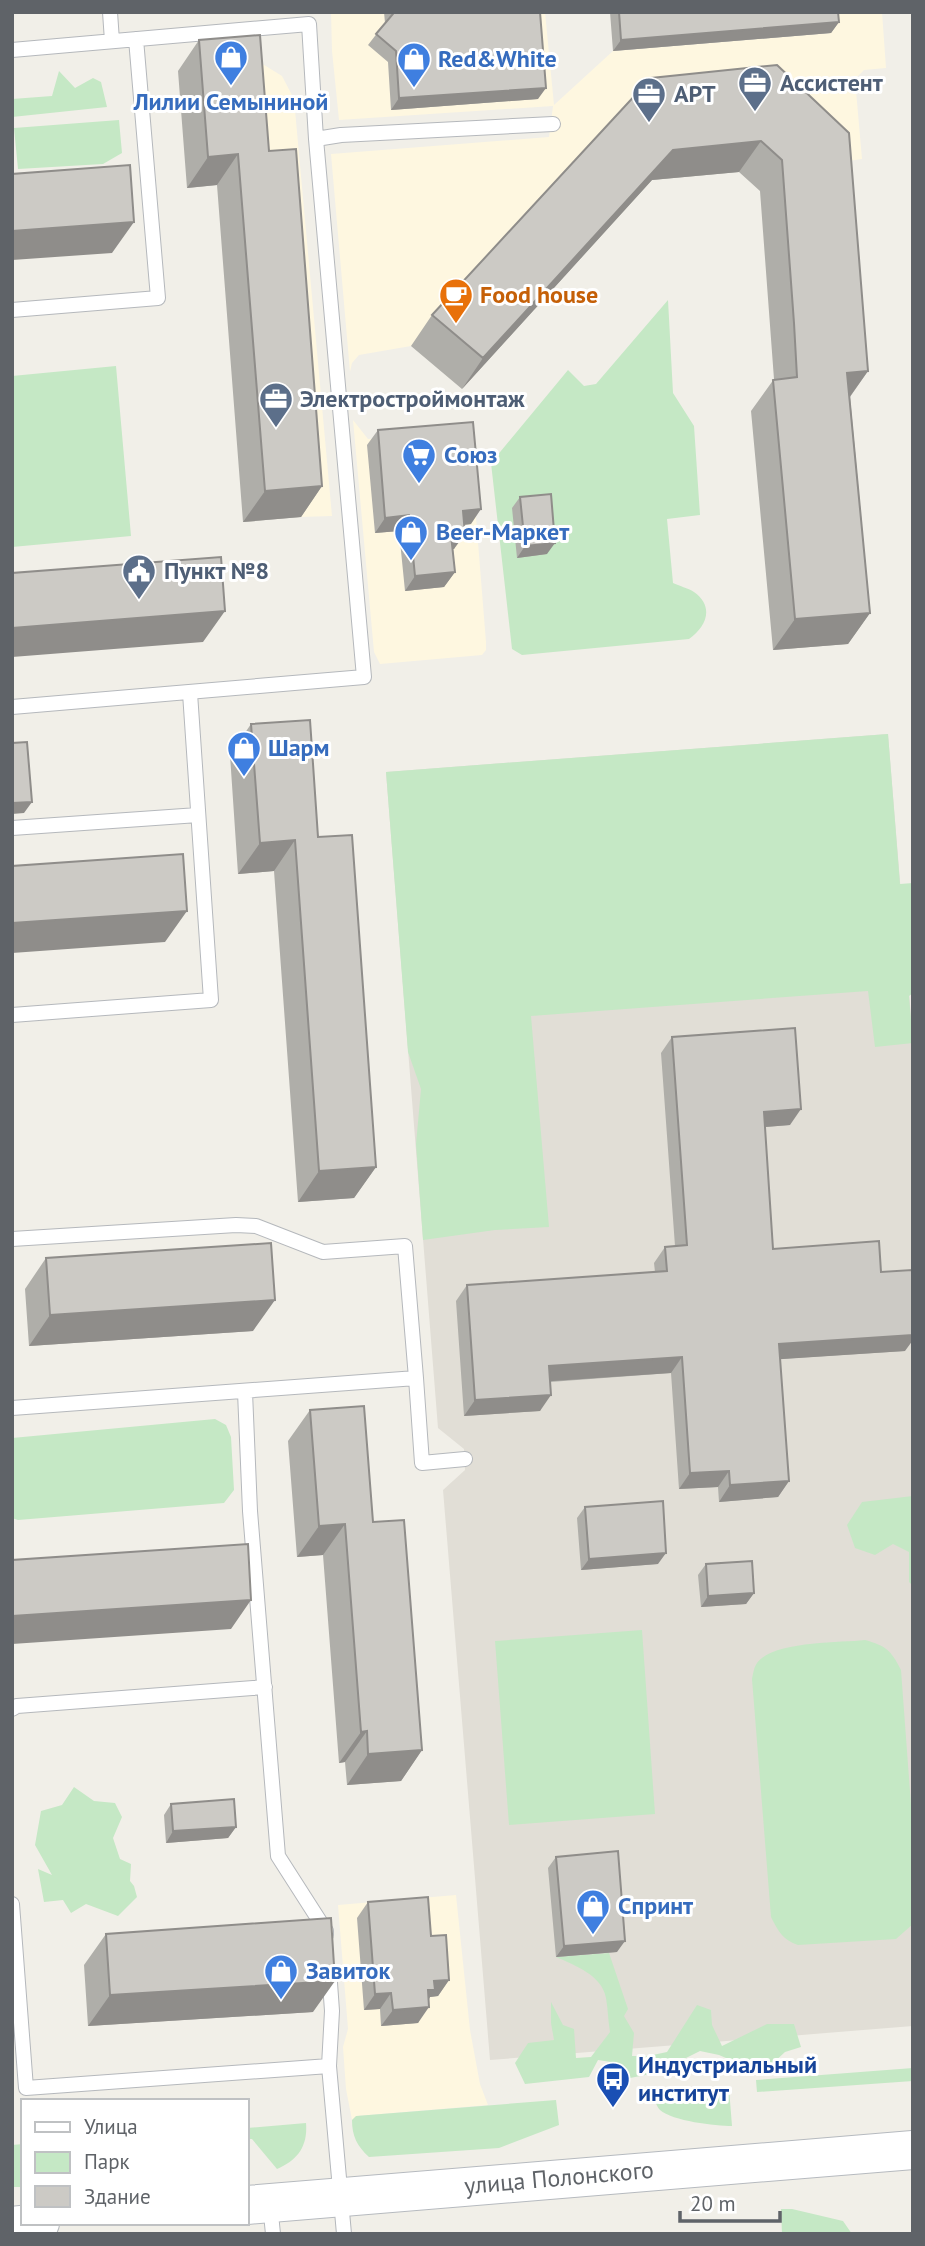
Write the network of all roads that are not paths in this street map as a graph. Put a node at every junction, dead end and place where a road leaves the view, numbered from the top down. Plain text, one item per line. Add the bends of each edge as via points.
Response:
1 (110, 12) edge
2 (136, 39) junction
3 (112, 41) junction
4 (12, 50) edge
5 (553, 124) dead end
6 (316, 139) junction
7 (12, 310) edge
8 (190, 693) junction
9 (12, 707) edge
10 (198, 815) junction
11 (12, 828) edge
12 (12, 1016) edge
13 (12, 1239) edge
14 (416, 1378) junction
15 (245, 1392) junction
16 (12, 1408) edge
17 (465, 1460) dead end
18 (265, 1687) junction
19 (12, 1709) edge
20 (12, 1904) edge
21 (329, 2066) junction
22 (913, 2150) edge
23 (340, 2196) junction
24 (263, 2214) edge
25 (344, 2234) edge

1 - 3 lane
2 - 3 lane
2 - 6 lane via 309,24
2 - 7 lane via 158,298
3 - 4 lane
5 - 6 lane
6 - 8 lane via 364,677
8 - 9 lane
8 - 10 lane
10 - 11 lane
10 - 12 lane via 211,1000
13 - 14 lane via 236,1225 256,1226 323,1252 405,1246
14 - 15 lane
14 - 17 lane via 422,1463
15 - 16 lane
15 - 18 lane
18 - 19 lane
18 - 21 lane via 278,1856 326,1931 332,2011
20 - 21 lane via 26,2088
21 - 23 lane
22 - 23 main road, улица Полонского
23 - 24 main road, улица Полонского
23 - 25 lane

